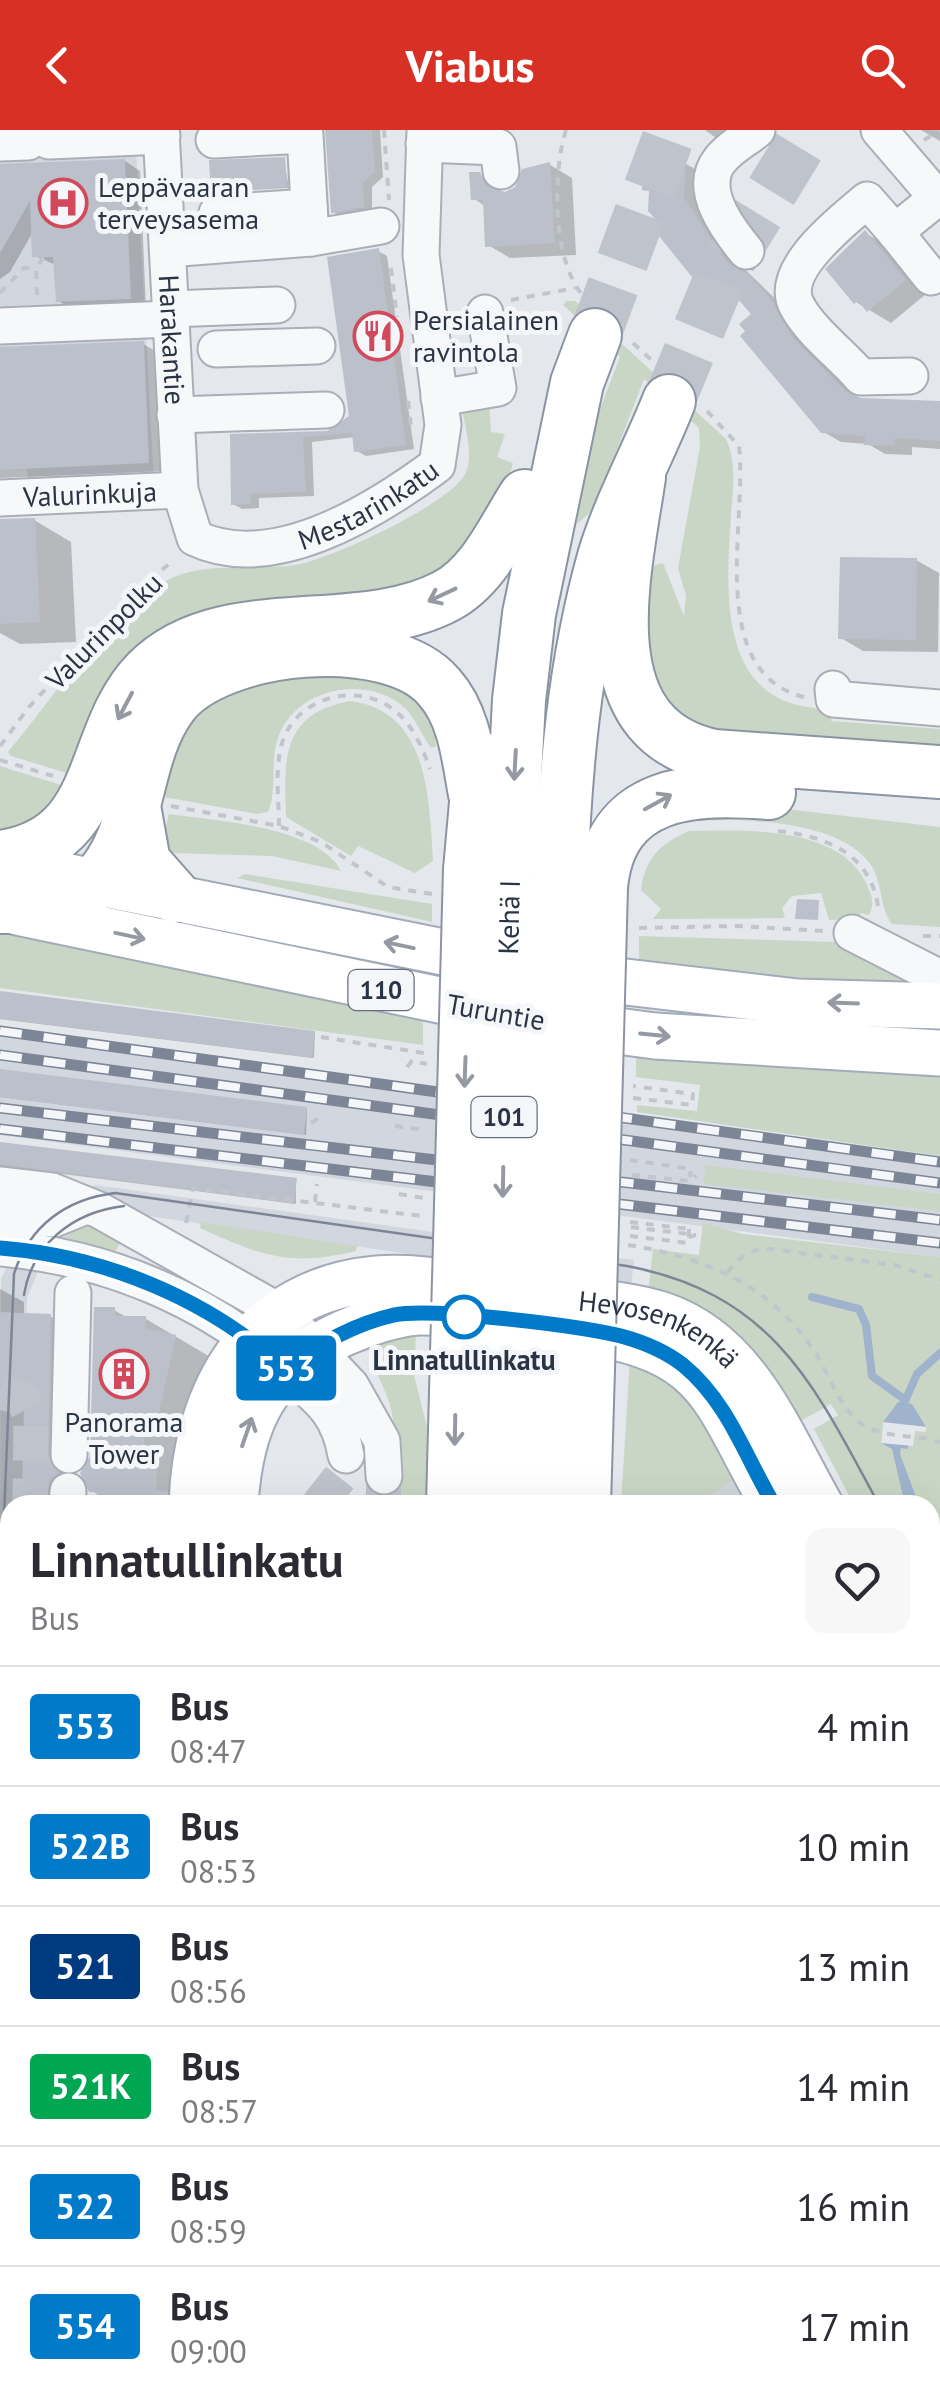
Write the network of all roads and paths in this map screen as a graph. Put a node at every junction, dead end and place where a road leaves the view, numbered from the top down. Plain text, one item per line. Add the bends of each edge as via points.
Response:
1 (384, 130) edge
2 (558, 130) edge
3 (757, 130) edge
4 (879, 130) edge
5 (565, 132) dead end
6 (161, 133) edge
7 (425, 137) edge
8 (214, 140) dead end
9 (26, 142) edge
10 (501, 170) dead end
11 (939, 200) edge
12 (216, 212) dead end
13 (385, 216) joint
14 (310, 223) junction
15 (895, 232) junction
16 (168, 249) junction
17 (746, 251) dead end
18 (44, 257) dead end
19 (36, 268) junction
20 (931, 278) dead end
21 (0, 293) edge
22 (499, 306) joint
23 (585, 312) joint
24 (170, 314) junction
25 (38, 324) junction
26 (0, 326) edge
27 (317, 346) dead end
28 (278, 348) junction
29 (216, 350) dead end
30 (910, 376) dead end
31 (438, 398) junction
32 (669, 401) tunnel mouth
33 (326, 410) dead end
34 (175, 415) junction
35 (180, 490) junction
36 (0, 498) edge
37 (534, 515) junction
38 (188, 563) dead end
39 (615, 575) junction
40 (833, 689) dead end
41 (940, 708) edge
42 (0, 746) edge
43 (0, 760) edge
44 (940, 772) edge
45 (66, 780) dead end
46 (454, 784) junction
47 (940, 807) edge
48 (146, 808) junction
49 (279, 826) junction
50 (768, 830) dead end
51 (0, 860) edge
52 (490, 872) junction
53 (97, 881) junction
54 (588, 882) junction
55 (388, 887) dead end
56 (174, 896) junction
57 (0, 908) edge
58 (865, 925) joint
59 (940, 978) edge
60 (940, 1006) edge
61 (321, 1037) dead end
62 (940, 1053) edge
63 (436, 1056) dead end
64 (436, 1065) dead end
65 (407, 1067) dead end
66 (625, 1085) dead end
67 (628, 1098) dead end
68 (320, 1117) dead end
69 (311, 1123) dead end
70 (395, 1126) dead end
71 (434, 1132) dead end
72 (620, 1158) dead end
73 (627, 1174) dead end
74 (317, 1184) dead end
75 (0, 1185) edge
76 (399, 1194) dead end
77 (432, 1199) dead end
78 (315, 1202) dead end
79 (86, 1206) junction
80 (0, 1216) edge
81 (616, 1220) dead end
82 (623, 1226) dead end
83 (625, 1236) dead end
84 (689, 1237) junction
85 (0, 1248) edge
86 (167, 1249) junction
87 (940, 1280) edge
88 (151, 1284) junction
89 (72, 1293) dead end
90 (266, 1325) junction
91 (300, 1357) junction
92 (523, 1362) junction
93 (351, 1386) junction
94 (940, 1442) edge
95 (68, 1455) dead end
96 (384, 1476) tunnel mouth
97 (193, 1495) tunnel mouth
98 (236, 1495) edge
99 (459, 1495) edge
100 (496, 1495) edge
101 (541, 1495) edge
102 (580, 1495) edge
103 (769, 1495) edge
104 (814, 1495) edge

1 - 13 path
2 - 5 path
3 - 17 street via 718,161 713,179 714,202
4 - 11 street
6 - 9 street
6 - 16 street, Harakantie
7 - 10 street via 498,147
7 - 31 street, Mestarinkatu via 421,255
8 - 14 street via 305,135
11 - 15 street
12 - 14 street
13 - 14 street
14 - 16 street
15 - 20 street
15 - 30 street via 867,200 823,238 793,286 795,304 861,377
16 - 24 street, Harakantie
18 - 19 path
19 - 21 path via 24,268
19 - 25 path
22 - 23 path via 549,293
22 - 31 street via 498,388
23 - 37 highway via 577,383 546,428
24 - 25 street
24 - 28 street via 277,294
24 - 34 street, Harakantie
25 - 26 street
27 - 28 street
28 - 29 street
31 - 35 street, Mestarinkatu via 443,444 437,464 367,514 290,544 206,544 195,538
32 - 39 highway via 639,477
33 - 34 street
34 - 35 street, Harakantie
35 - 36 street, Valurinkuja
37 - 39 street
37 - 46 highway
37 -> 51 highway via 446,597 375,615 227,633 170,654 119,712 80,810 32,849
37 -> 52 highway, Kehä I / 101 via 519,700
38 - 42 path, Valurinpolku via 176,558 136,592
39 - 44 highway via 630,686 665,738 714,756
39 - 54 highway, Kehä I via 572,708
40 - 41 street via 834,699
43 - 45 path
46 - 48 highway via 462,730 452,705 418,668 362,650 298,653 214,673 173,703 146,760
46 - 49 path via 396,711 362,696 315,702 294,722 280,750
46 - 52 highway
54 -> 47 highway via 624,826 673,794 710,788
48 - 49 path
48 - 53 highway
48 - 56 highway via 144,862
49 - 55 path via 321,842
50 - 58 path via 843,849 874,883
51 - 53 main road, Turuntie / 110
52 -> 92 highway, Kehä I / 101, bridge
53 - 56 main road, Turuntie / 110
53 - 57 highway via 67,901
54 - 92 highway, Kehä I, bridge
60 -> 56 main road, Turuntie / 110 via 797,1002 561,974
57 -> 62 main road, Turuntie / 110 via 537,1020 655,1036
58 - 59 street
61 - 63 path
64 - 65 path via 412,1060
66 - 67 path via 695,1101
68 - 69 path
70 - 71 path
72 - 73 path via 691,1170 693,1176 690,1181
74 - 78 path
75 - 79 street via 52,1192
76 - 77 path
79 - 80 street via 54,1219
79 - 86 street
81 - 84 path, bridge via 690,1229
82 - 84 path, bridge via 696,1235
83 - 84 path via 688,1243
85 - 88 street via 58,1255
86 - 88 street
86 - 90 street
87 - 94 path via 895,1264 762,1248 727,1272 791,1322 854,1417 882,1432
88 - 90 street
89 - 95 street
90 - 91 street
90 - 97 main road via 218,1381 196,1449
90 - 104 main road, Hevosenkenkä via 353,1282 391,1278 660,1314 701,1332 737,1364
91 - 93 street
91 - 93 street via 332,1412 346,1455
98 -> 91 main road via 245,1434
91 - 103 main road, Hevosenkenkä via 394,1315 422,1312 620,1336 680,1363 719,1401
92 -> 99 highway
92 - 100 highway, Kehä I / 101
92 - 101 highway, Kehä I / 101
92 - 102 highway
93 - 96 street via 382,1442

